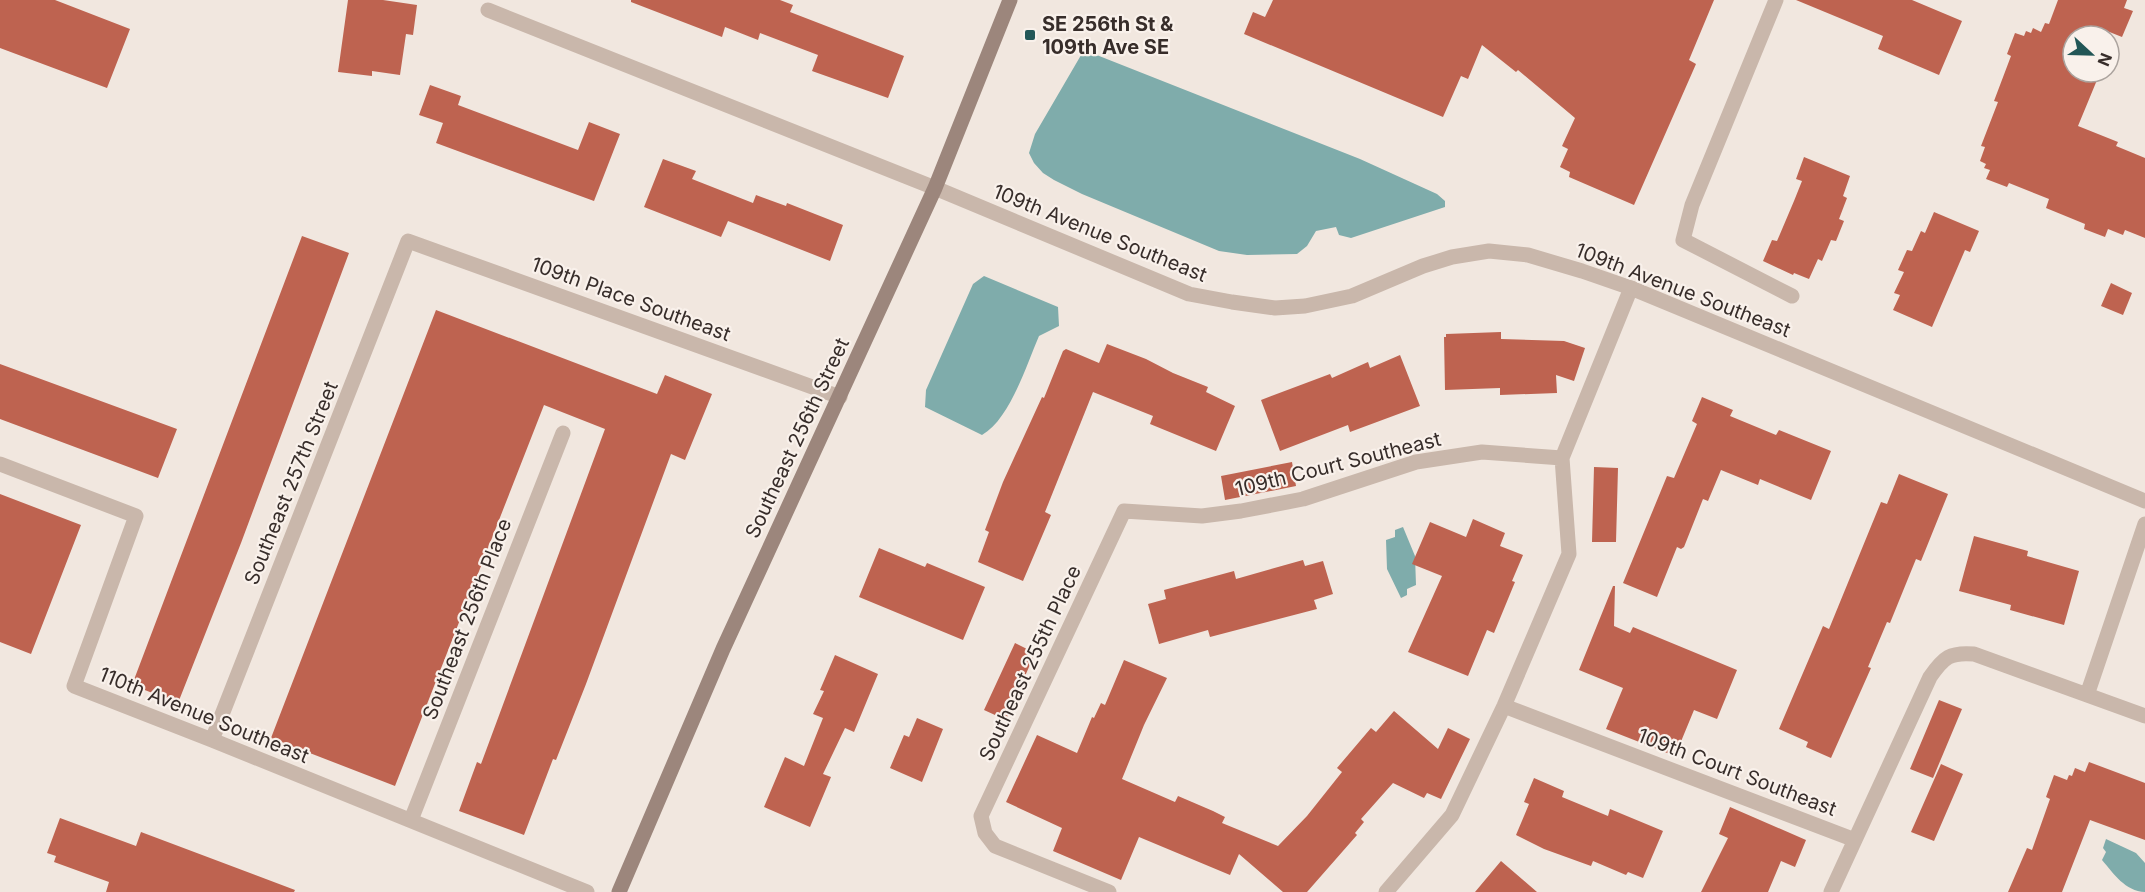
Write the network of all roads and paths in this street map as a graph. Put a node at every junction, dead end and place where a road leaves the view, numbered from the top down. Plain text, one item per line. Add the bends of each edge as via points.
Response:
1 (1010, 0) edge
2 (1776, 0) edge
3 (488, 10) dead end
4 (934, 188) junction
5 (408, 241) joint
6 (1631, 288) junction
7 (1792, 296) dead end
8 (840, 397) junction
9 (563, 433) dead end
10 (1563, 458) junction
11 (0, 464) edge
12 (2145, 501) edge
13 (1124, 512) joint
14 (2145, 524) edge
15 (2088, 695) junction
16 (1504, 706) junction
17 (2145, 716) edge
18 (212, 740) junction
19 (411, 820) junction
20 (1855, 840) junction
21 (587, 892) edge
22 (619, 892) edge
23 (1109, 892) edge
24 (1386, 892) edge
25 (1831, 892) edge

1 - 4 main road, Southeast 256th Street
2 - 7 street via 1692,205 1683,240
3 - 4 street, 109th Avenue Southeast
4 - 6 street, 109th Avenue Southeast via 1189,294 1232,302 1275,308 1305,306 1352,296 1423,266 1489,251 1528,255
4 - 8 main road, Southeast 256th Street
5 - 8 street, 109th Place Southeast
5 - 18 street, Southeast 257th Street
6 - 10 street
6 - 12 street, 109th Avenue Southeast
8 - 22 main road, Southeast 256th Street via 723,649
9 - 19 street, Southeast 256th Place
10 - 13 street, 109th Court Southeast via 1482,453 1416,462 1303,499 1241,511 1202,516
10 - 16 street via 1569,554
11 - 18 street, 110th Avenue Southeast via 136,516 74,686
13 - 23 street, Southeast 255th Place via 981,816 985,833 995,846
14 - 15 street
15 - 17 street
15 - 20 street via 1974,654 1945,657 1930,677
16 - 20 street, 109th Court Southeast
16 - 24 street via 1452,815
18 - 19 street, 110th Avenue Southeast
19 - 21 street, 110th Avenue Southeast
20 - 25 street

